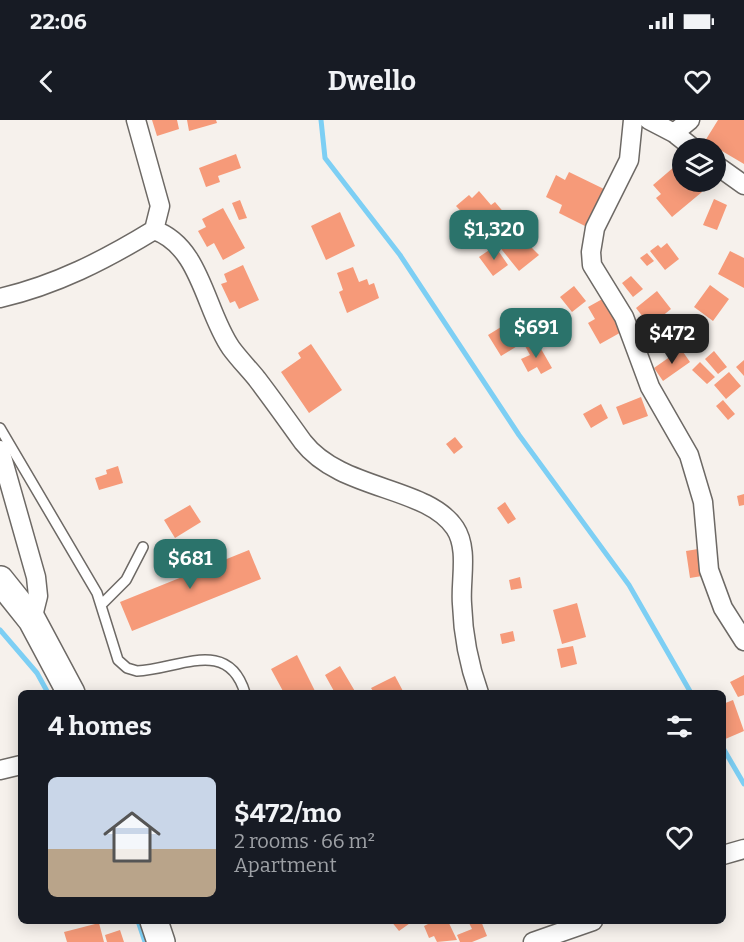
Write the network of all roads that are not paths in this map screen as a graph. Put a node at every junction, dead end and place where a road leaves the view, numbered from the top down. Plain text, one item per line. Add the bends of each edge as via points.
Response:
1 (136, 120) edge
2 (633, 120) edge
3 (649, 120) edge
4 (690, 120) edge
5 (674, 133) junction
6 (680, 138) edge
7 (726, 172) edge
8 (744, 185) edge
9 (154, 230) junction
10 (0, 298) edge
11 (0, 428) edge
12 (0, 450) edge
13 (143, 547) dead end
14 (0, 580) edge
15 (102, 604) junction
16 (32, 620) junction
17 (743, 638) edge
18 (69, 690) edge
19 (244, 690) edge
20 (478, 690) edge
21 (18, 766) edge
22 (0, 770) edge
23 (744, 849) edge
24 (726, 854) edge
25 (155, 924) edge
26 (584, 924) edge
27 (161, 942) edge
28 (533, 942) edge

1 - 9 street via 160,206
2 - 17 street via 628,160 595,228 592,265 624,317 650,387 689,455 703,502 709,570 723,608
3 - 5 street
4 - 5 street
5 - 6 street
7 - 8 street
9 - 10 street via 91,267 33,290
9 - 20 street via 167,234 185,253 231,349 314,454 352,478 424,503 449,520 461,545 464,632
11 - 15 lane
12 - 16 street via 36,577 38,596
13 - 15 lane via 126,580
14 - 16 street
15 - 19 lane via 115,655 127,668 145,671 214,660 228,667
16 - 18 street
21 - 22 street
23 - 24 street
25 - 27 street
26 - 28 street

